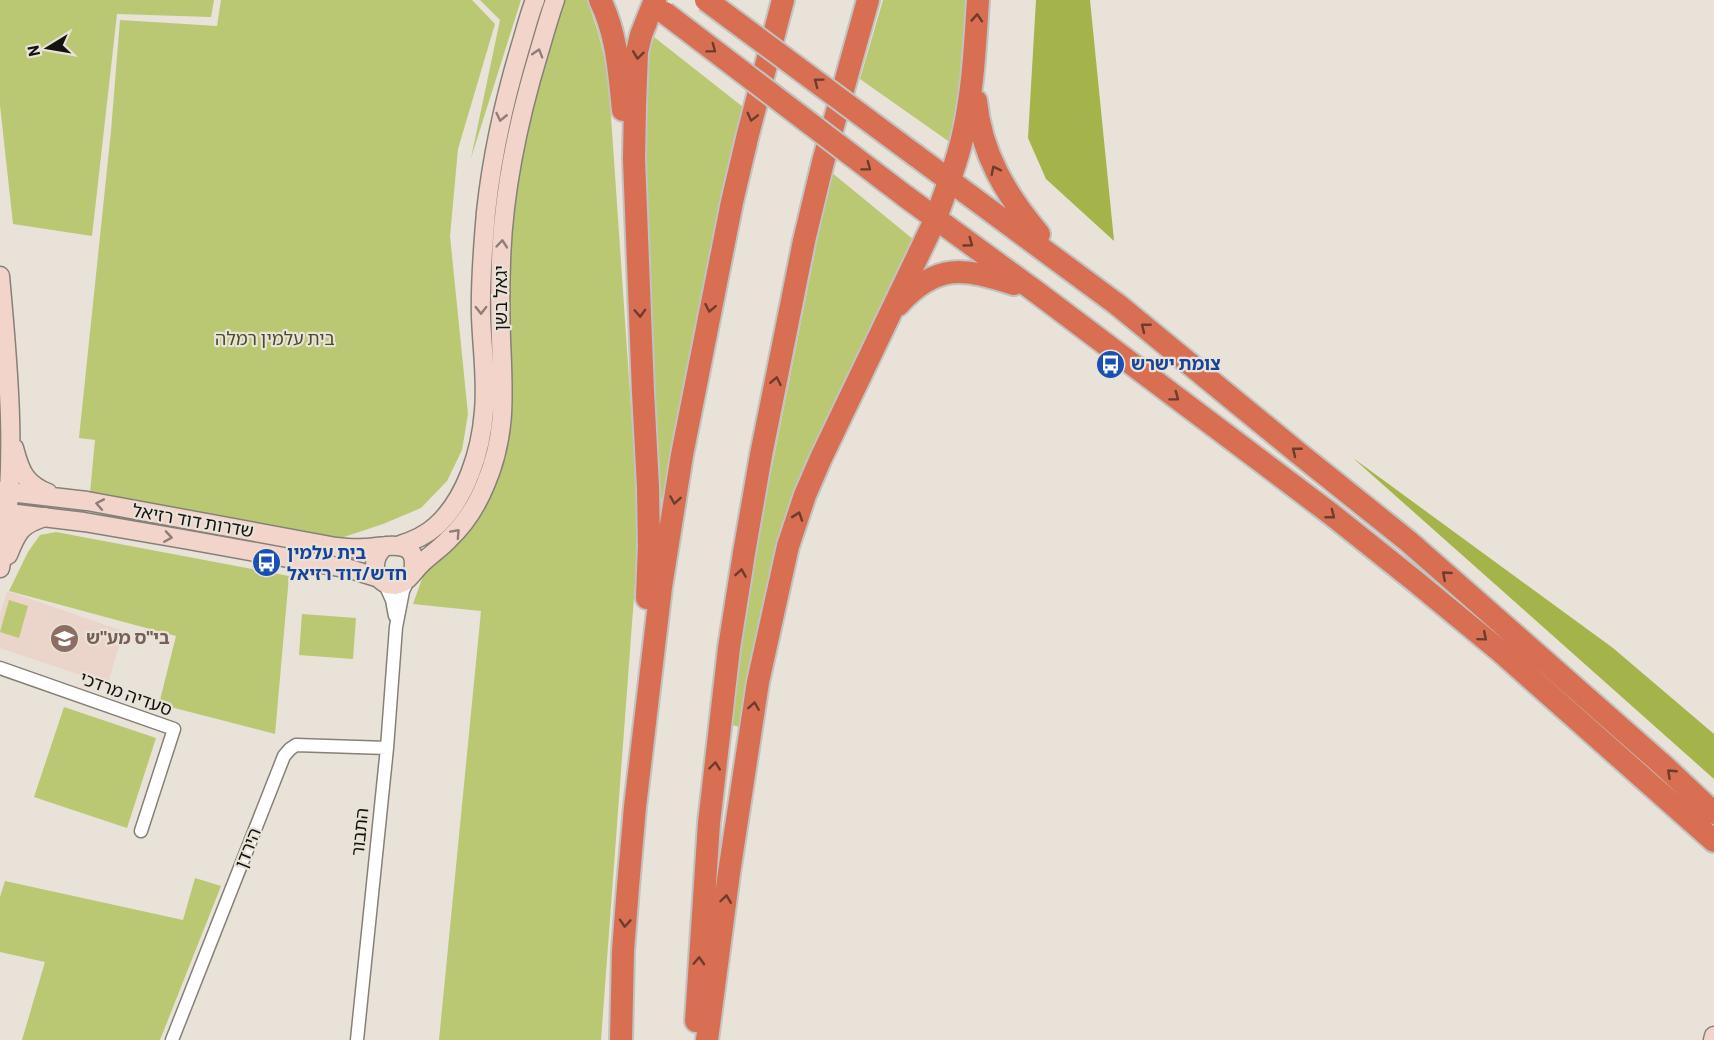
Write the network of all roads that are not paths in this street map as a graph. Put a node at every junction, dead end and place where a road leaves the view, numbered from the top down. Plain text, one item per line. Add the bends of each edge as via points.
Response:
1 (535, 0) edge
2 (555, 0) edge
3 (600, 0) edge
4 (706, 0) edge
5 (783, 0) edge
6 (868, 0) edge
7 (978, 0) edge
8 (656, 4) edge
9 (975, 48) junction
10 (950, 179) junction
11 (936, 218) junction
12 (638, 271) junction
13 (0, 276) edge
14 (1035, 291) junction
15 (1118, 305) junction
16 (862, 372) junction
17 (10, 436) junction
18 (4, 491) edge
19 (58, 497) junction
20 (4, 512) edge
21 (49, 517) junction
22 (393, 546) junction
23 (0, 568) edge
24 (0, 573) edge
25 (411, 575) junction
26 (382, 580) junction
27 (396, 627) junction
28 (0, 669) edge
29 (387, 748) junction
30 (1714, 813) edge
31 (141, 831) dead end
32 (1714, 841) edge
33 (628, 887) junction
34 (172, 1040) edge
35 (357, 1040) edge
36 (621, 1040) edge
37 (695, 1040) edge
38 (707, 1040) edge

1 -> 22 main road, יגאל בשן via 499,123 490,173 482,258 482,431 460,494 448,513 422,536
25 -> 2 main road, יגאל בשן via 463,525 486,483 496,452 503,411 501,259 509,176 526,94
3 - 12 highway via 618,64
10 -> 4 highway, bridge
5 -> 33 highway via 732,202 682,455 661,587
37 -> 6 highway via 709,823 744,553 804,241
9 -> 7 highway
8 -> 11 highway, bridge
8 -> 12 highway via 641,34 636,72
9 - 10 highway via 967,118
15 -> 9 highway via 1043,240 1003,184 983,141 978,119
10 - 11 highway
10 - 15 highway
11 -> 14 highway
11 - 16 highway
12 -> 33 highway via 649,557
13 - 17 main road
14 - 16 highway via 973,272 942,274 926,281 893,310
14 -> 32 highway via 1415,581
30 -> 15 highway via 1408,541
38 -> 16 highway via 745,764 772,614 805,495
17 - 18 main road
17 - 19 main road via 27,481
18 - 19 main road, שדרות דוד רזיאל
18 - 20 main road
22 -> 19 main road, שדרות דוד רזיאל via 336,547
20 - 21 main road, שדרות דוד רזיאל
20 - 23 main road
21 - 24 main road via 26,524
21 -> 26 main road, שדרות דוד רזיאל via 350,569
22 - 25 main road via 411,553
22 - 26 main road via 381,550 374,561
25 - 26 main road via 395,585
25 - 27 street, התבור via 403,591
26 - 27 street, התבור via 395,612
27 - 29 street, התבור
28 - 31 street, סעדיה מרדכי via 174,729
29 - 34 street, הירדן via 296,745 284,756
29 - 35 street, התבור
33 -> 36 highway

